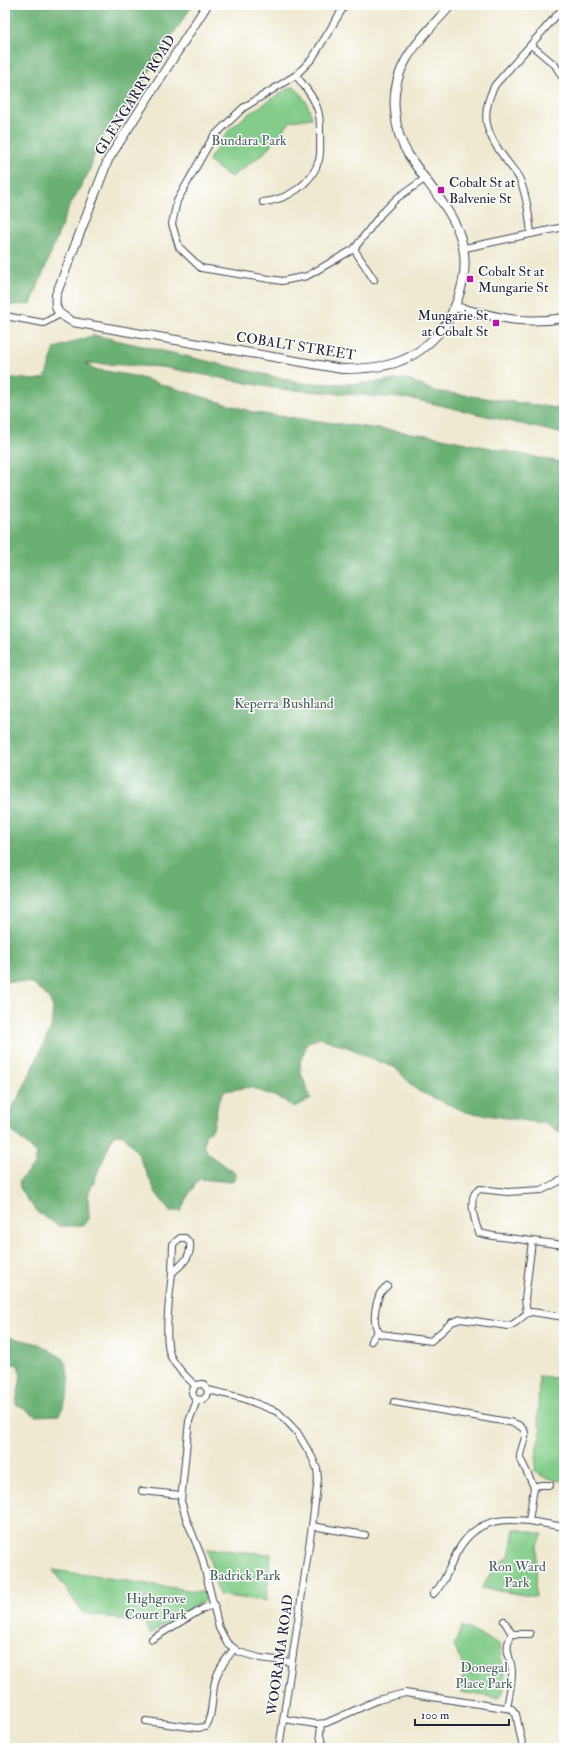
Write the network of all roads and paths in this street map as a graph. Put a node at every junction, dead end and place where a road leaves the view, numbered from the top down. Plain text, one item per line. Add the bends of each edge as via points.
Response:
1 (208, 5) edge
2 (345, 5) edge
3 (450, 5) edge
4 (564, 7) edge
5 (531, 45) junction
6 (296, 75) junction
7 (564, 80) edge
8 (426, 178) junction
9 (263, 202) dead end
10 (564, 228) edge
11 (531, 234) junction
12 (464, 248) junction
13 (354, 249) junction
14 (374, 280) dead end
15 (455, 307) junction
16 (60, 314) junction
17 (5, 316) edge
18 (564, 318) edge
19 (564, 1179) edge
20 (532, 1241) junction
21 (564, 1245) edge
22 (172, 1273) junction
23 (387, 1286) dead end
24 (527, 1313) junction
25 (564, 1317) edge
26 (378, 1331) junction
27 (371, 1341) dead end
28 (195, 1386) junction
29 (208, 1390) junction
30 (197, 1400) junction
31 (394, 1402) dead end
32 (550, 1485) dead end
33 (534, 1487) junction
34 (142, 1490) dead end
35 (181, 1495) junction
36 (529, 1521) junction
37 (312, 1526) junction
38 (564, 1527) edge
39 (365, 1535) dead end
40 (433, 1594) dead end
41 (215, 1605) junction
42 (504, 1621) dead end
43 (512, 1634) junction
44 (530, 1634) dead end
45 (152, 1639) dead end
46 (234, 1649) junction
47 (291, 1662) junction
48 (510, 1709) junction
49 (284, 1719) junction
50 (146, 1721) dead end
51 (321, 1724) junction
52 (279, 1748) edge
53 (324, 1748) edge
54 (523, 1748) edge

1 - 16 street, GLENGARRY ROAD via 108,160 56,295 55,305
2 - 6 street via 312,59
3 - 8 street, COBALT STREET via 414,44 403,62 396,87 394,110 398,132 407,153
4 - 5 street
5 - 7 street via 555,65
5 - 11 street via 496,85 488,99 485,121 496,148 520,179
6 - 9 street via 315,102 319,115 319,159 305,183 289,194
6 - 13 street via 243,108 213,137 177,201 172,224 179,247 201,268 282,281 307,276
8 - 12 street, COBALT STREET via 457,226
8 - 13 street via 396,198
10 - 11 street
11 - 12 street
12 - 15 street, COBALT STREET via 463,282
13 - 14 street
15 - 16 street, COBALT STREET via 447,323 432,341 413,356 379,367 342,370 73,322
15 - 18 street via 521,322
16 - 17 street via 44,323
19 - 20 street via 542,1190 508,1192 480,1189 473,1195 480,1232 485,1235
20 - 21 street
20 - 24 street via 525,1299
22 - 22 street via 173,1244 176,1240 185,1238 190,1243 190,1252
22 - 28 street via 168,1328 170,1356
23 - 26 street via 378,1300 374,1321
24 - 25 street
24 - 26 street via 508,1326 457,1319 431,1341 381,1334
26 - 27 street
28 - 29 street, WOORAMA ROAD via 203,1384
28 - 30 street via 192,1393
29 - 30 street via 206,1398
29 - 37 street, WOORAMA ROAD via 222,1392 269,1408 286,1419 297,1432 317,1469
30 - 35 street via 189,1421
31 - 33 street via 521,1426 525,1435 520,1458
32 - 33 street
33 - 36 street
34 - 35 street
35 - 41 street via 182,1508 202,1558
36 - 38 street
36 - 40 street via 493,1521 477,1528 464,1540 442,1583
37 - 39 street
37 - 47 street, WOORAMA ROAD
41 - 45 street via 204,1608
41 - 46 street via 221,1632
42 - 43 street
43 - 44 street
43 - 48 street via 506,1649 512,1672
46 - 47 street via 248,1656
46 - 50 street via 216,1677 210,1719 206,1726 197,1728
47 - 49 street, WOORAMA ROAD
48 - 51 street via 405,1693 378,1700
48 - 54 street via 518,1720
49 - 51 street
49 - 52 street, WOORAMA ROAD
51 - 53 street via 320,1735

